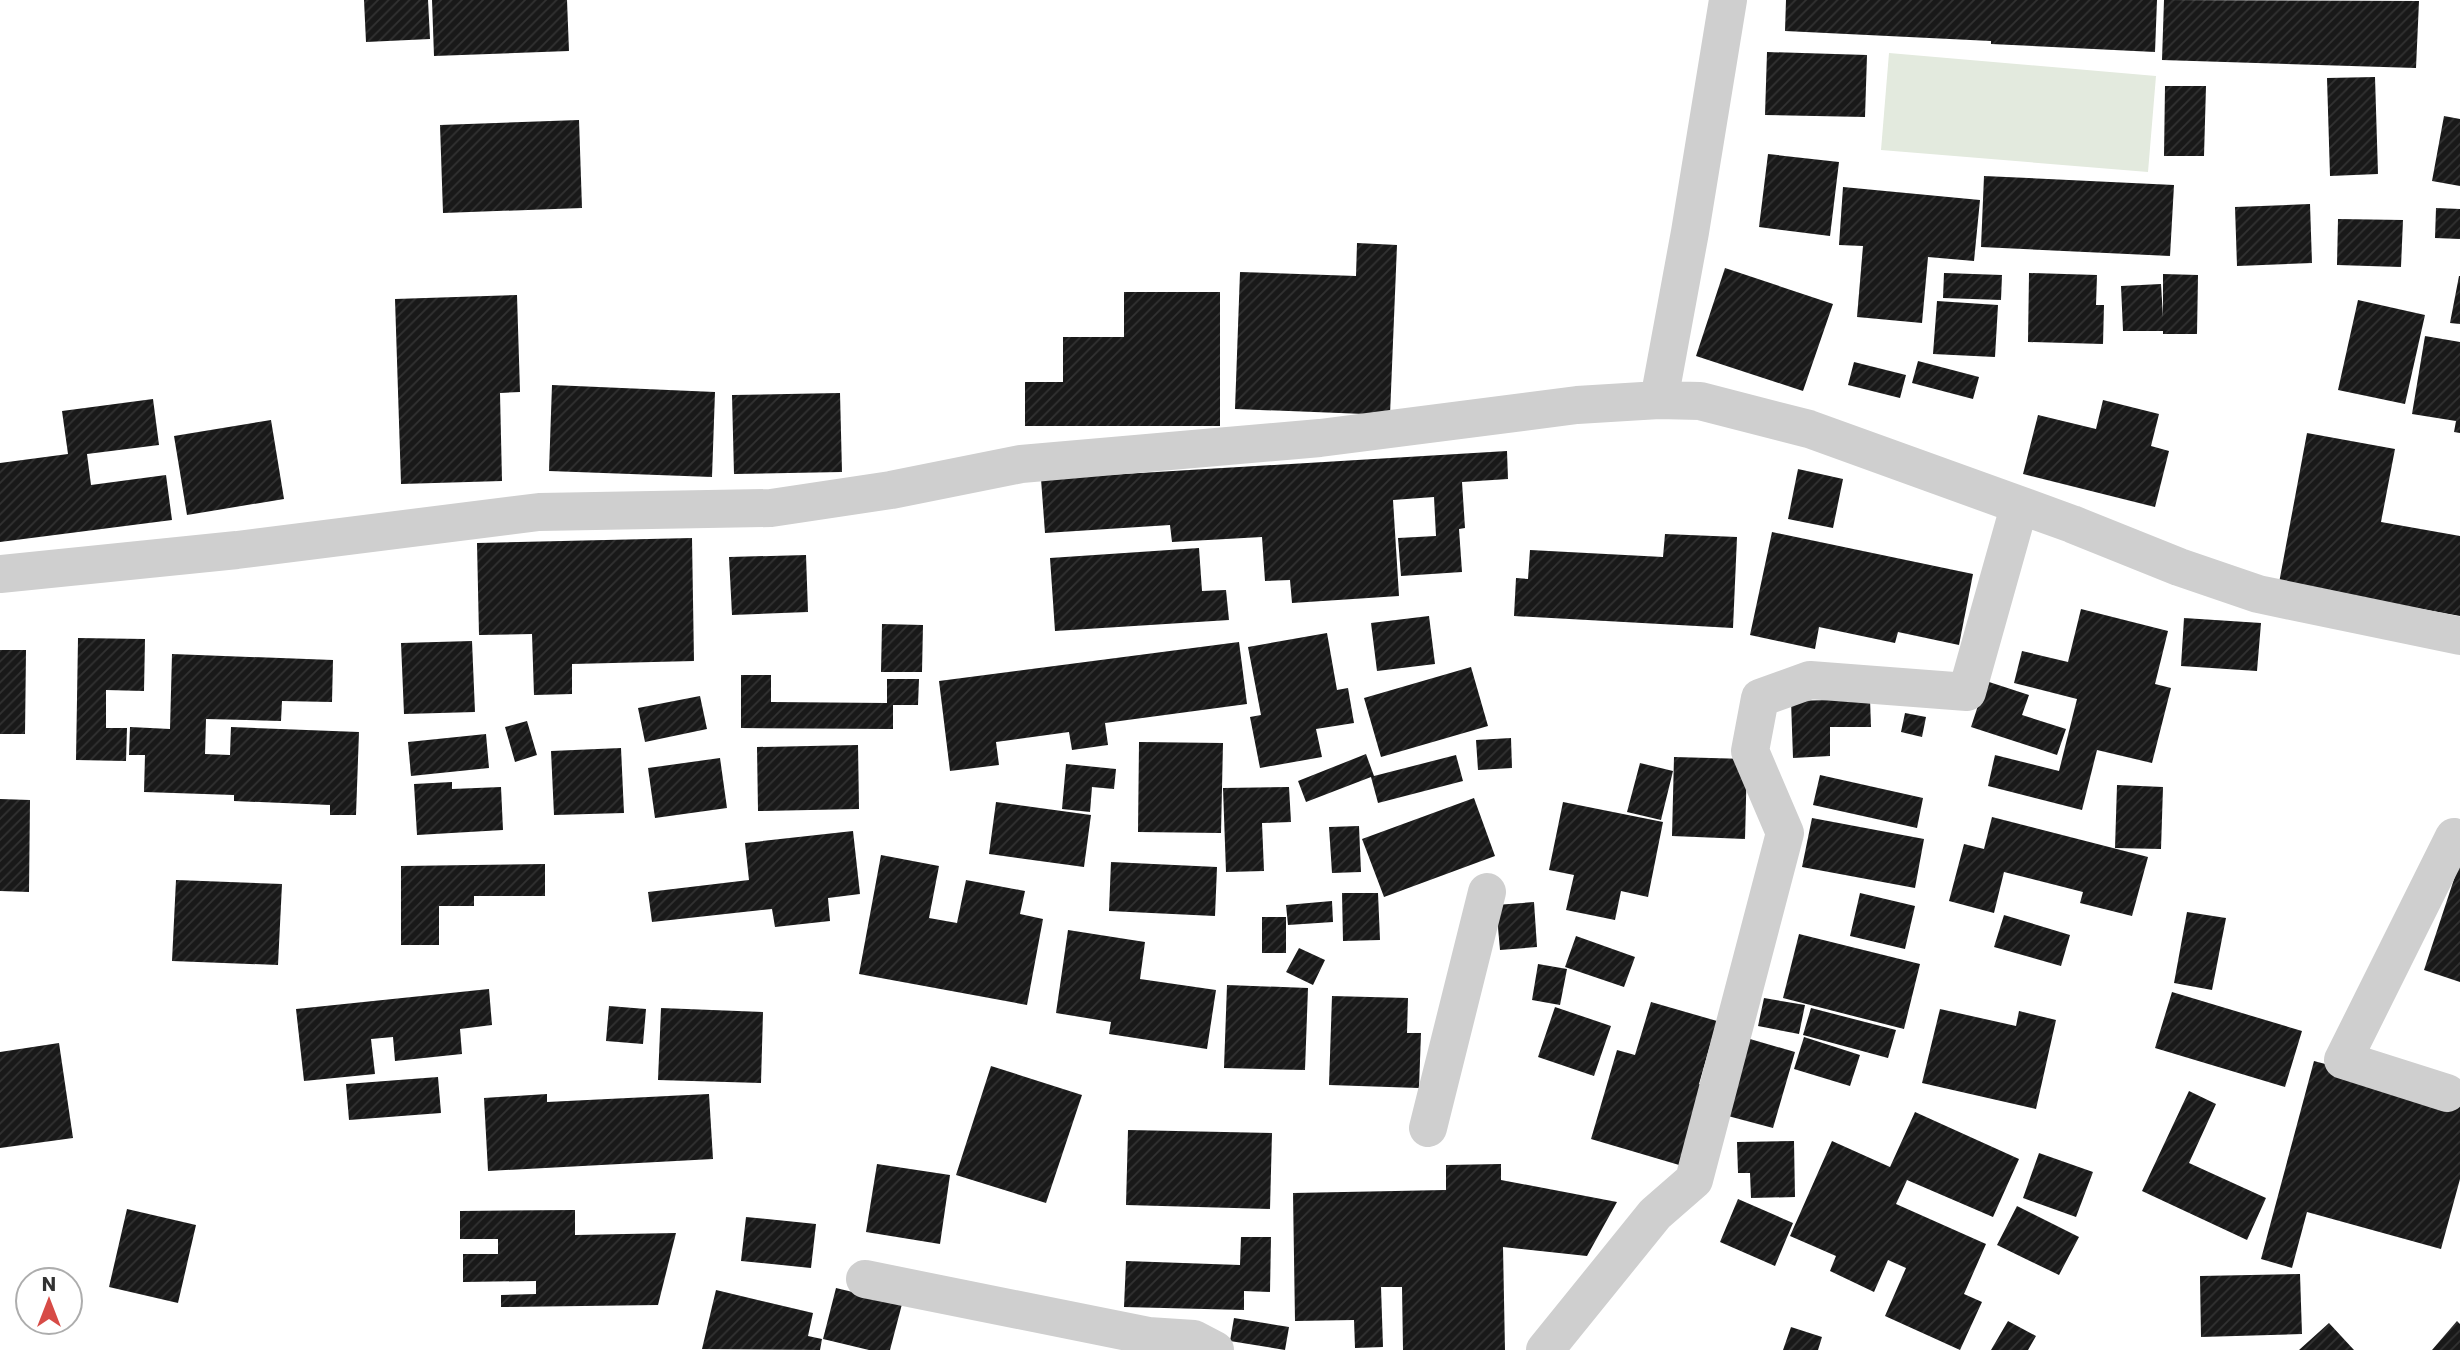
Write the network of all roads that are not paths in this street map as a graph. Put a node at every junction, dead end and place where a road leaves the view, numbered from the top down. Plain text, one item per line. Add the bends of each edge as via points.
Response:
1 (1728, 0) edge
2 (1659, 400) junction
3 (2020, 507) junction
4 (0, 574) edge
5 (2460, 636) edge
6 (2458, 832) edge
7 (1487, 892) dead end
8 (2447, 1093) dead end
9 (1428, 1128) dead end
10 (865, 1279) dead end
11 (1215, 1350) edge
12 (1545, 1350) edge

1 - 2 street
2 - 3 street via 1714,403 1809,429
2 - 4 street via 1577,405 1320,438 1021,464 771,508 540,512
3 - 5 street via 2258,594
3 - 12 street via 1967,692 1810,680 1759,698 1750,751 1785,833 1694,1180 1655,1214
6 - 8 street via 2343,1060
7 - 9 street
10 - 11 street via 1148,1336 1194,1339

